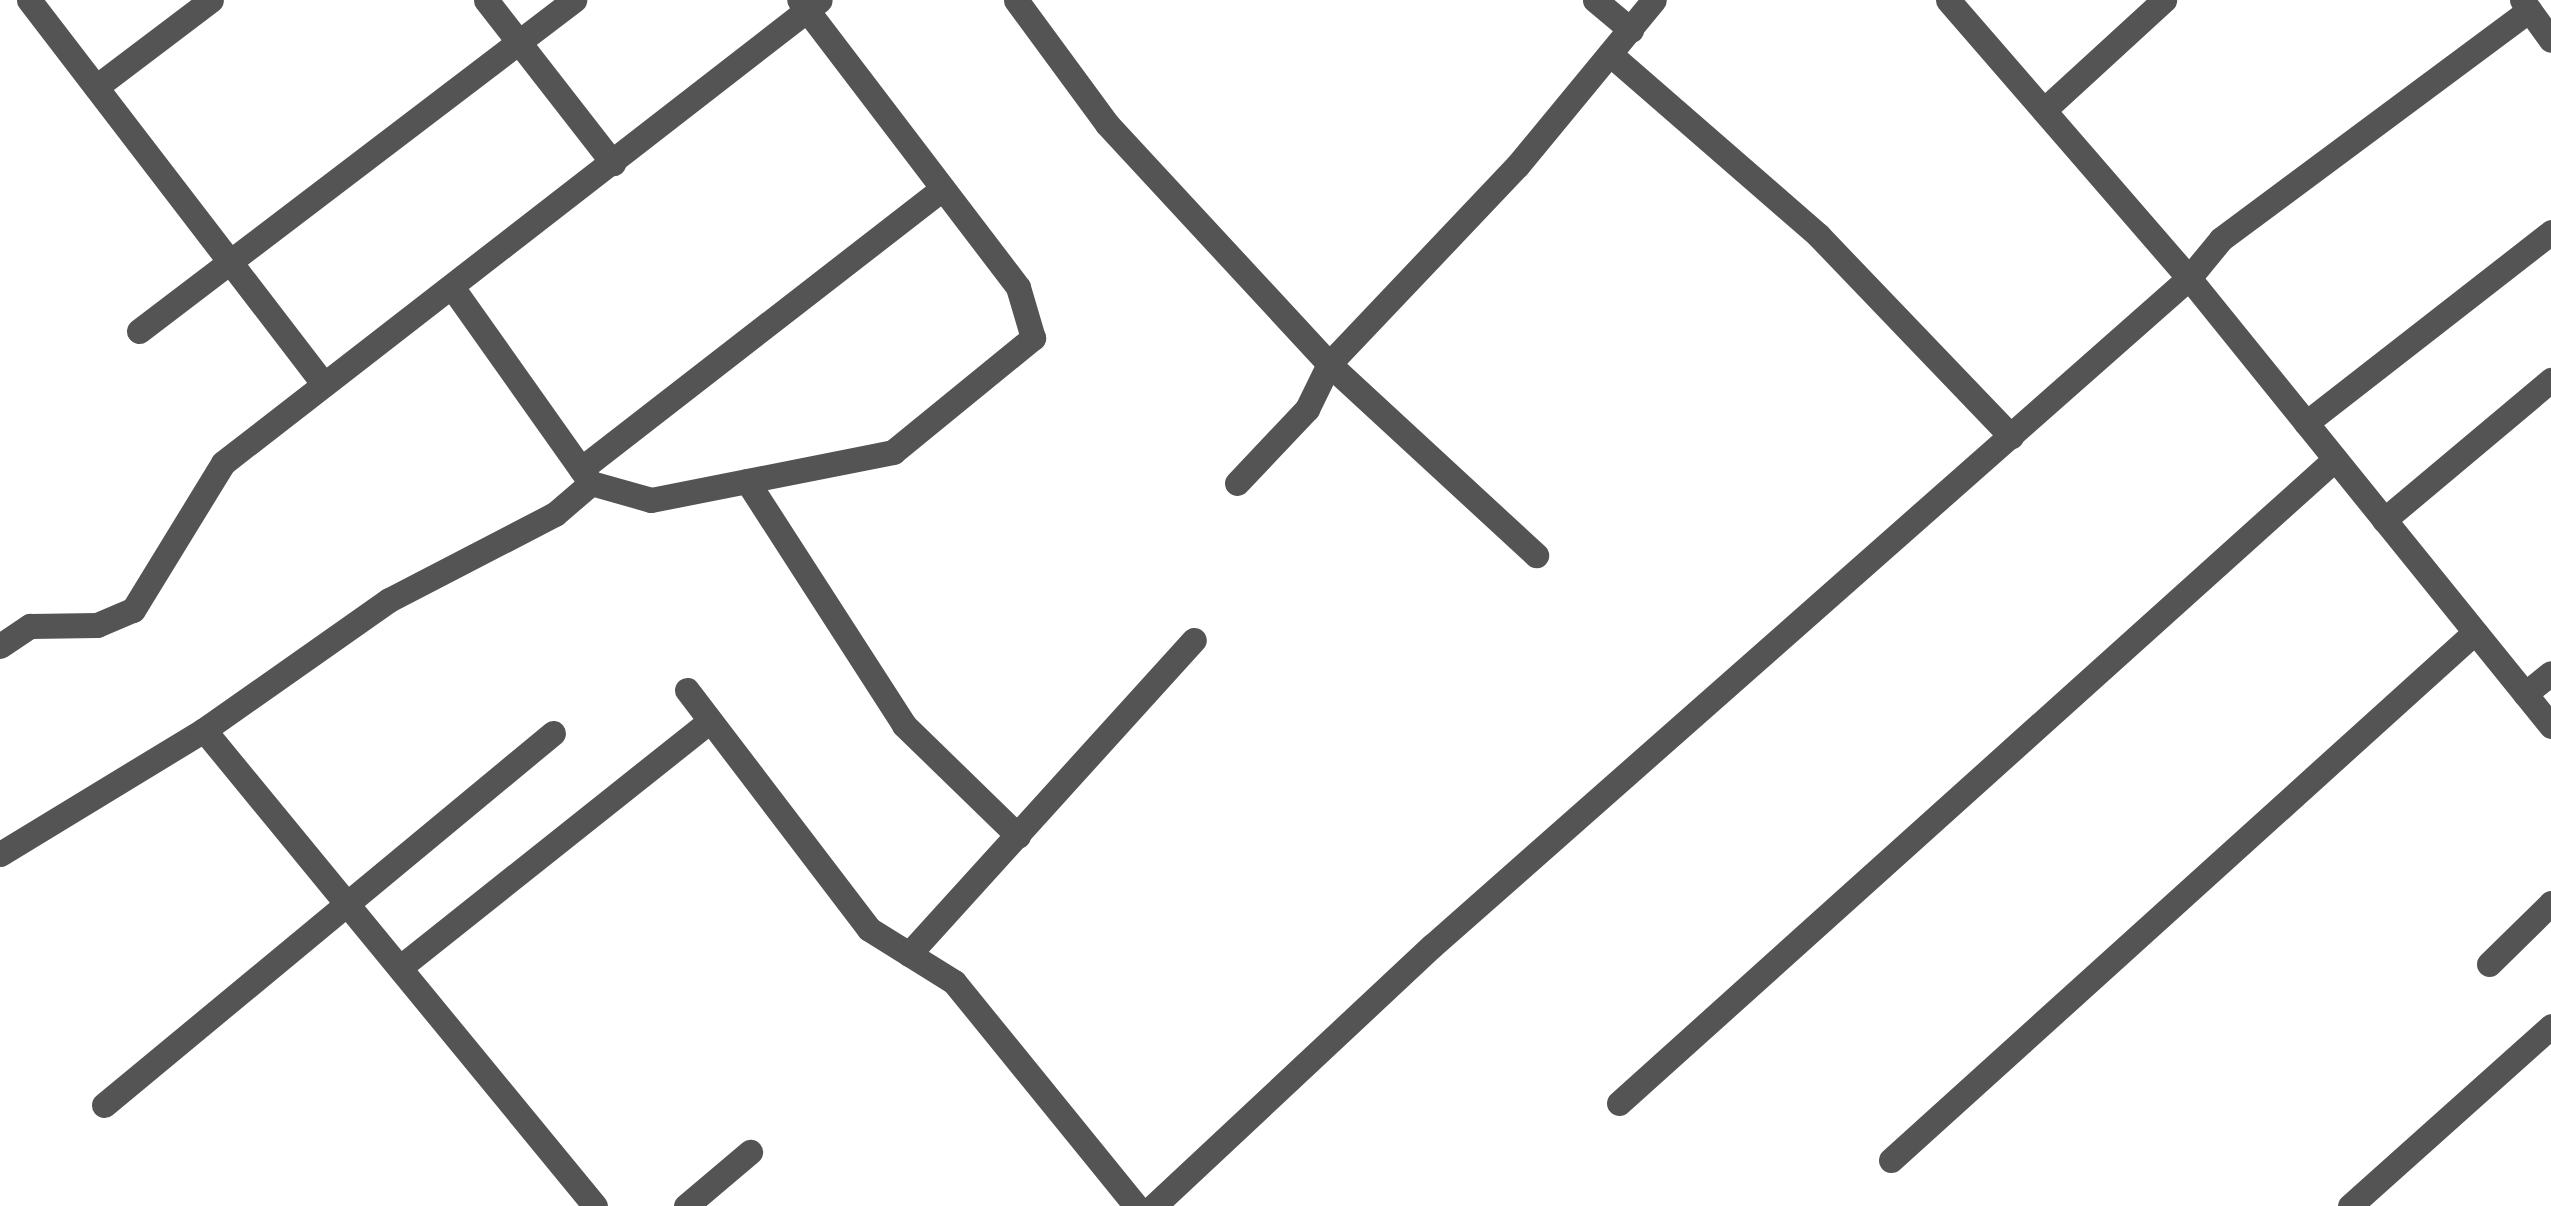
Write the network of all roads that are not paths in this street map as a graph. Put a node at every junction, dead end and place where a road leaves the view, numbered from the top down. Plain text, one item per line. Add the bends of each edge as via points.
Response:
1 (29, 0) edge
2 (211, 0) edge
3 (486, 0) edge
4 (574, 0) edge
5 (1016, 0) edge
6 (1595, 0) edge
7 (1654, 0) edge
8 (1948, 0) edge
9 (2164, 0) edge
10 (809, 4) edge
11 (2526, 5) edge
12 (1630, 30) junction
13 (2551, 40) edge
14 (519, 42) junction
15 (1610, 54) junction
16 (96, 87) junction
17 (2044, 110) junction
18 (613, 163) junction
19 (942, 190) junction
20 (2551, 232) edge
21 (230, 262) junction
22 (2189, 278) junction
23 (452, 287) junction
24 (138, 331) dead end
25 (1329, 364) junction
26 (321, 380) junction
27 (2551, 380) edge
28 (2306, 422) junction
29 (2011, 436) junction
30 (2334, 459) junction
31 (586, 476) junction
32 (747, 481) junction
33 (1237, 484) dead end
34 (2384, 520) junction
35 (1536, 555) dead end
36 (2474, 632) junction
37 (1194, 640) dead end
38 (0, 646) edge
39 (2551, 673) edge
40 (687, 690) dead end
41 (2525, 694) junction
42 (710, 721) junction
43 (2551, 726) edge
44 (204, 730) junction
45 (553, 733) dead end
46 (1018, 836) junction
47 (0, 854) edge
48 (351, 901) junction
49 (2551, 904) edge
50 (909, 954) junction
51 (2489, 964) dead end
52 (403, 965) junction
53 (2551, 1026) edge
54 (1619, 1103) dead end
55 (104, 1105) dead end
56 (750, 1152) dead end
57 (1892, 1160) dead end
58 (596, 1206) edge
59 (686, 1206) edge
60 (1136, 1206) edge
61 (1154, 1206) edge
62 (2350, 1206) edge

1 - 16 street
2 - 16 street
3 - 14 street
4 - 14 street
5 - 25 street via 1107,124
6 - 12 street
7 - 12 street
8 - 17 street
9 - 17 street
10 - 18 street
10 - 19 street
11 - 13 street
11 - 22 street via 2221,240
12 - 15 street
14 - 18 street
14 - 21 street
15 - 25 street
15 - 29 street via 1818,235
16 - 21 street
17 - 22 street
18 - 23 street
19 - 31 street
19 - 32 street via 1018,286 1033,338 893,452
20 - 28 street
21 - 24 street
21 - 26 street
22 - 28 street
22 - 29 street
23 - 26 street
23 - 31 street
25 - 33 street via 1306,409
25 - 35 street
26 - 38 street via 223,462 133,610 97,625 30,626
27 - 34 street
28 - 30 street
29 - 61 street via 1432,946
30 - 34 street
30 - 54 street
31 - 32 street via 652,500
31 - 44 street via 554,514 389,600
32 - 46 street via 904,725
34 - 36 street
36 - 41 street
36 - 57 street
37 - 46 street
39 - 41 street
40 - 42 street
41 - 43 street
42 - 50 street via 870,929
42 - 52 street
44 - 47 street
44 - 48 street
45 - 48 street
46 - 50 street
48 - 52 street
48 - 55 street
49 - 51 street
50 - 60 street via 954,982
52 - 58 street
53 - 62 street
56 - 59 street

